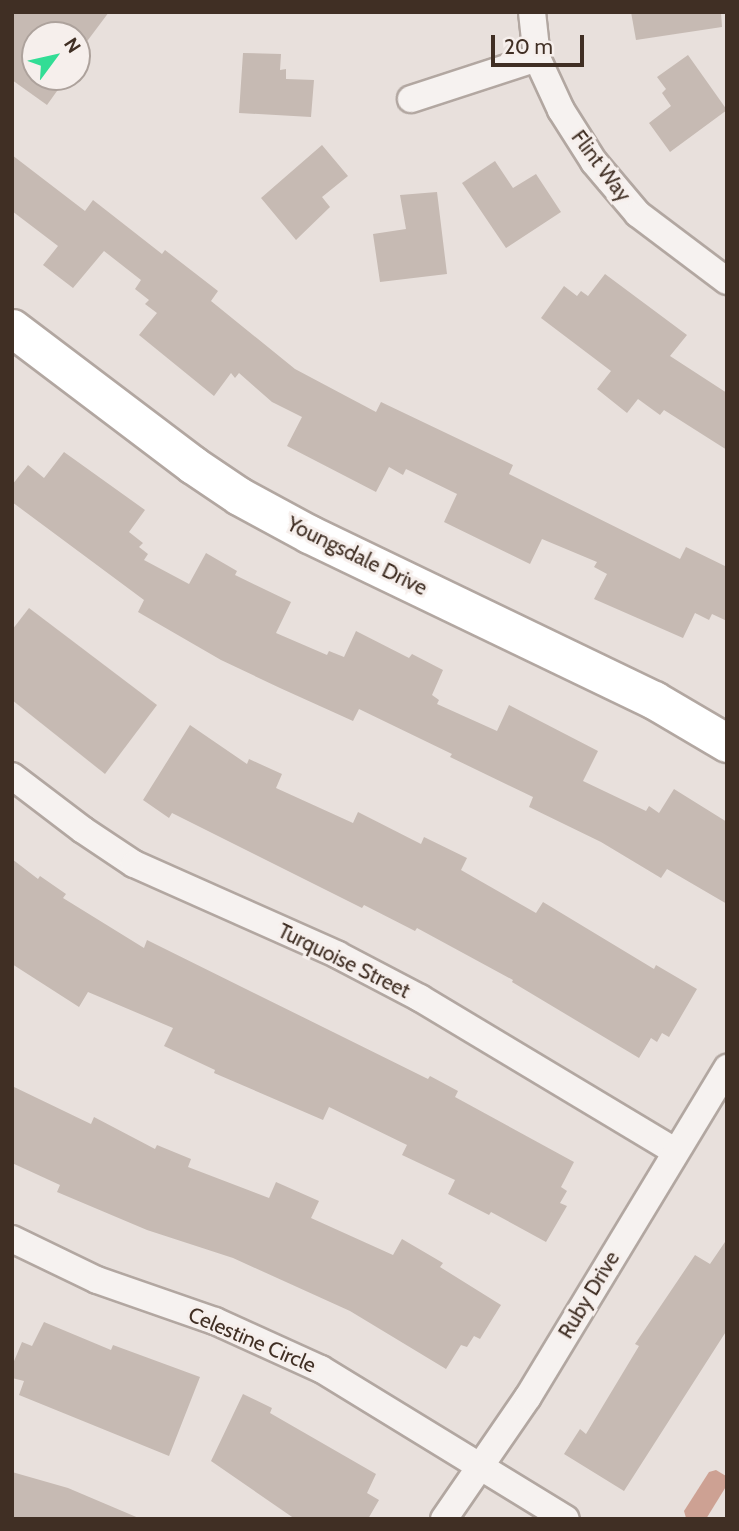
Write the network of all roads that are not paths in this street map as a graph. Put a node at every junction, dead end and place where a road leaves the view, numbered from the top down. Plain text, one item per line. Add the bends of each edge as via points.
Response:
1 (532, 12) edge
2 (537, 58) junction
3 (411, 99) dead end
4 (727, 281) edge
5 (12, 328) edge
6 (727, 743) edge
7 (12, 776) edge
8 (727, 1068) edge
9 (675, 1150) junction
10 (12, 1238) edge
11 (480, 1465) junction
12 (444, 1519) edge
13 (566, 1519) edge

1 - 2 street, Flint Way
2 - 3 street
2 - 4 street, Flint Way via 561,110 594,162 638,215
5 - 6 street, Youngsdale Drive via 239,496 654,700
7 - 9 street, Turquoise Street via 134,864 338,955 420,998
8 - 9 street, Ruby Drive
9 - 11 street, Ruby Drive via 528,1397
10 - 11 street, Celestine Circle via 97,1280 215,1321 320,1369
11 - 12 street, Ruby Drive
11 - 13 street, Celestine Circle

